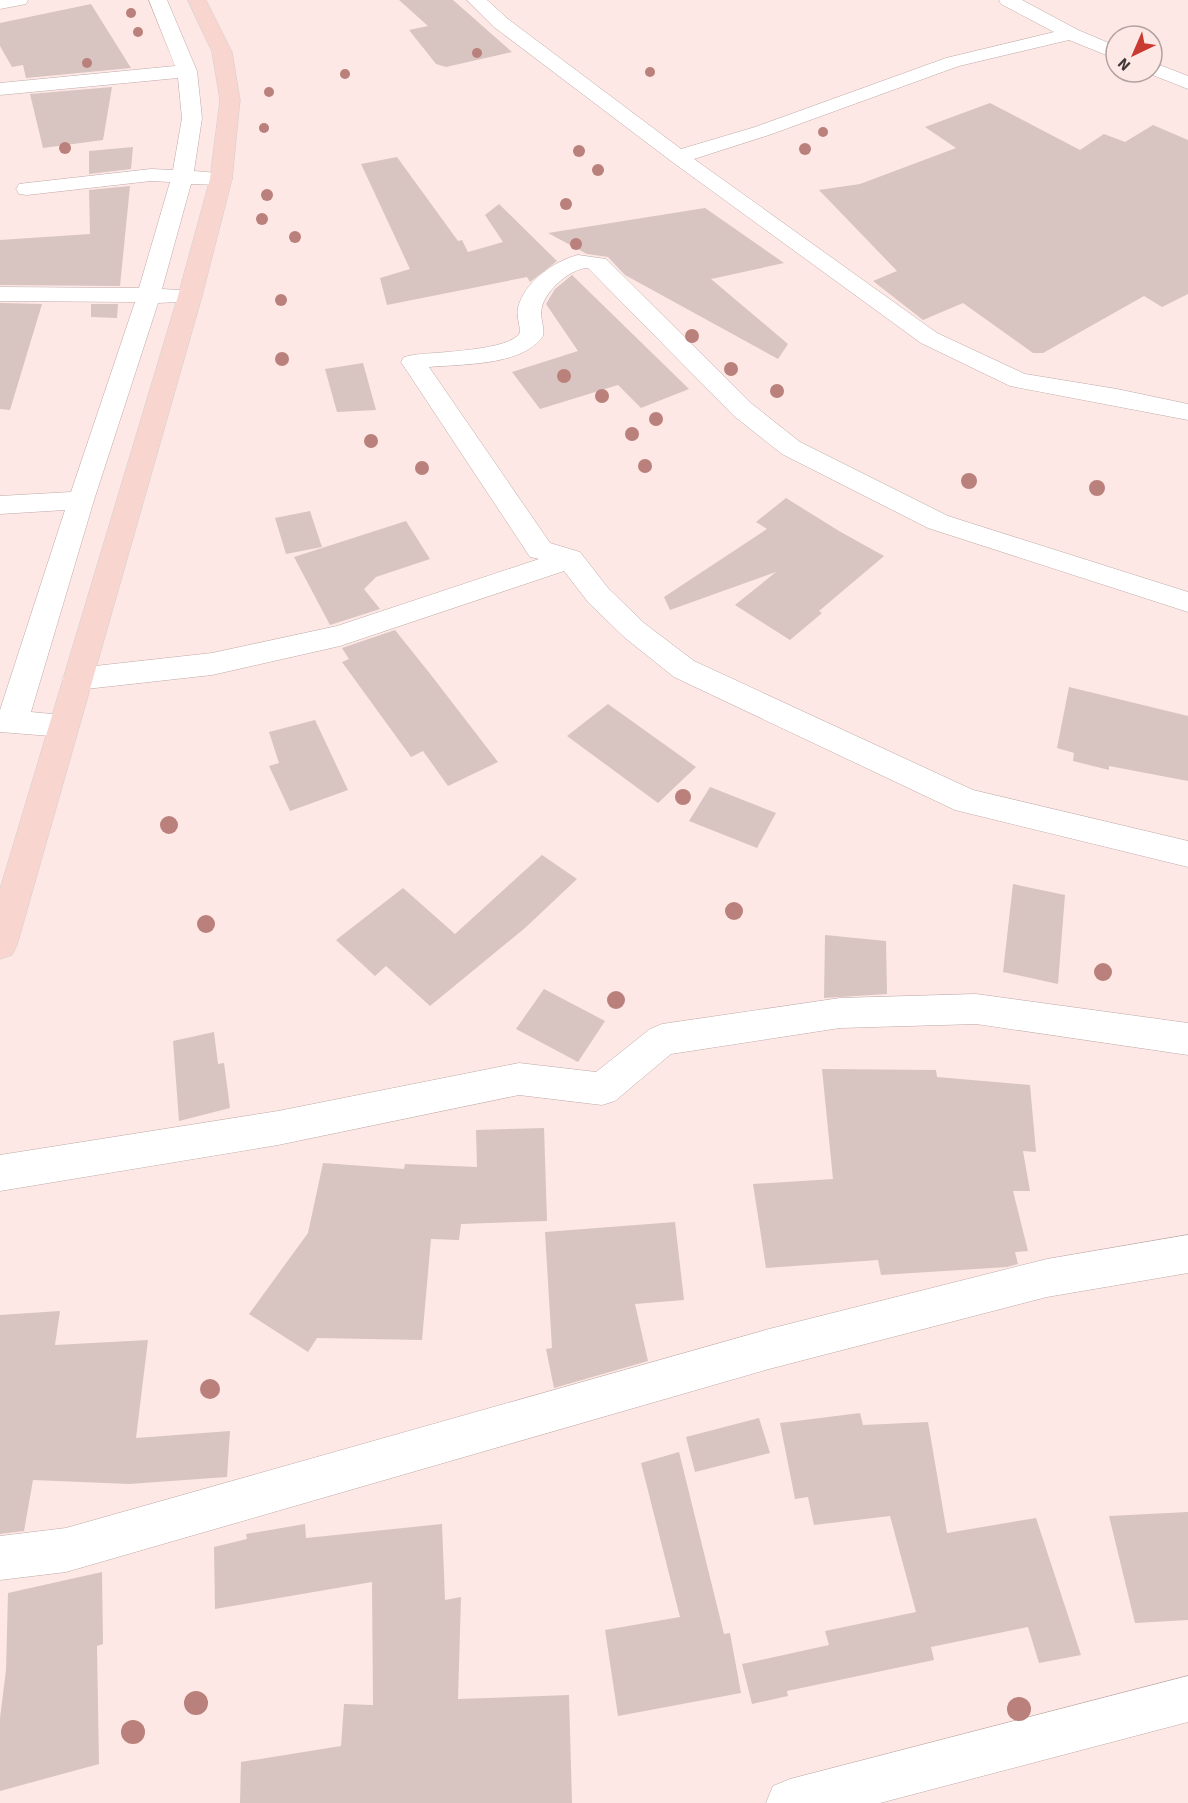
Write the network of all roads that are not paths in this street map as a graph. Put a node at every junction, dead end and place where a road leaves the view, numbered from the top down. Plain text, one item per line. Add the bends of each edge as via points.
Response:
1 (19, 0) edge
2 (158, 0) edge
3 (197, 0) edge
4 (476, 0) edge
5 (1008, 0) edge
6 (0, 3) edge
7 (1071, 34) junction
8 (1104, 48) edge
9 (187, 71) junction
10 (1164, 73) edge
11 (1188, 83) edge
12 (0, 90) edge
13 (678, 157) junction
14 (183, 177) junction
15 (221, 179) junction
16 (27, 189) dead end
17 (0, 294) edge
18 (149, 294) junction
19 (190, 296) junction
20 (1188, 412) edge
21 (81, 500) junction
22 (0, 505) edge
23 (570, 559) junction
24 (1188, 602) edge
25 (77, 679) junction
26 (7, 721) edge
27 (63, 726) junction
28 (1188, 854) edge
29 (0, 945) edge
30 (1188, 1040) edge
31 (0, 1173) edge
32 (1188, 1254) edge
33 (0, 1558) edge
34 (1188, 1699) edge
35 (790, 1803) edge

1 - 6 street
2 - 9 street
3 - 15 main road via 222,52 230,100
4 - 13 street
5 - 7 street
7 - 8 street
7 - 13 street via 953,62
9 - 12 street
9 - 14 street via 192,118
10 - 11 street
13 - 20 street via 929,338 1018,381
14 - 15 street
14 - 16 street via 151,175
14 - 18 street
15 - 19 main road
17 - 18 street
18 - 19 street
18 - 21 street
19 - 25 main road
21 - 22 street
21 - 26 street
23 - 24 street via 540,549 413,362 522,345 534,332 529,308 541,287 571,264 588,261 598,264 743,410 791,448 938,522
23 - 25 street via 340,636 212,664
23 - 28 street via 598,595 634,630 684,669 966,801
25 - 27 main road
26 - 27 street
27 - 29 main road
30 - 31 street via 976,1009 840,1013 662,1040 602,1089 519,1079 278,1128
32 - 33 street via 1047,1278 769,1349 66,1550
34 - 35 street

